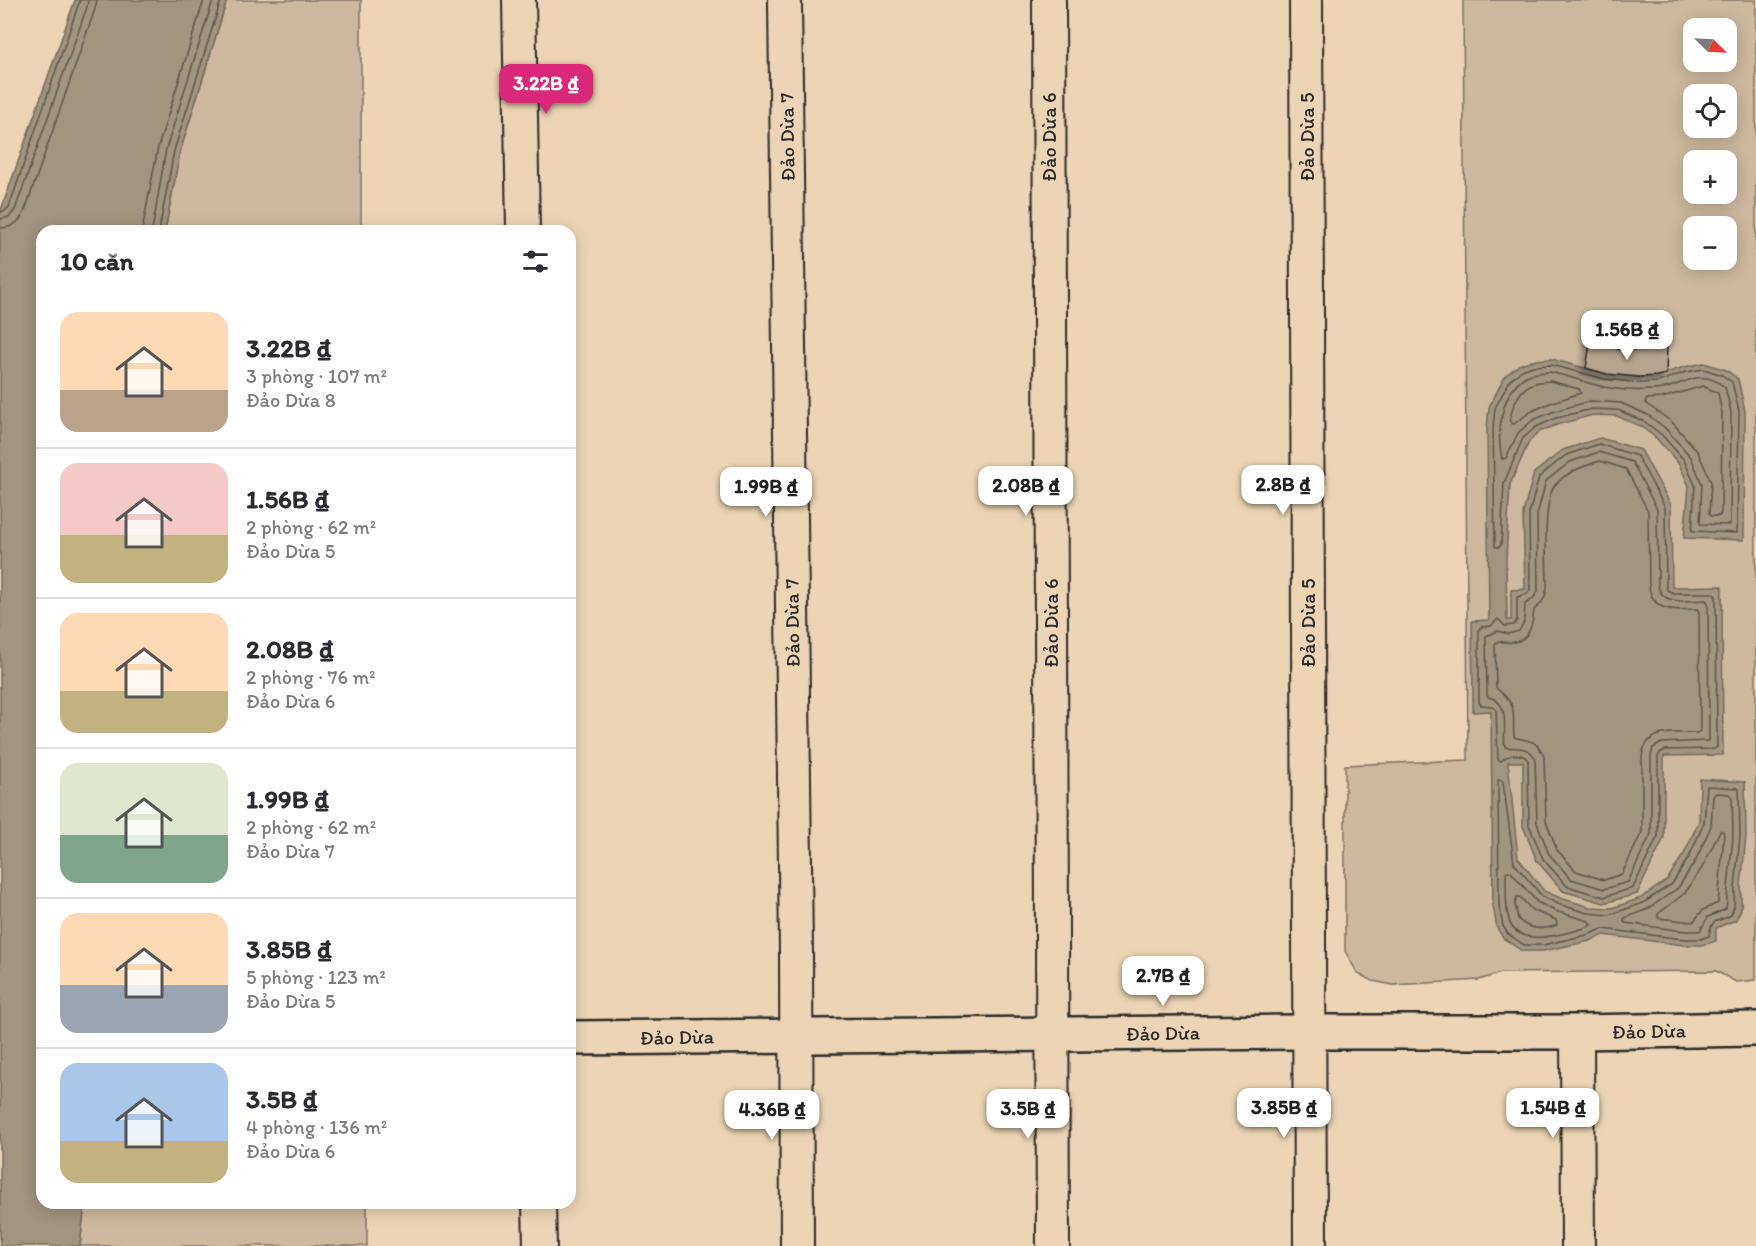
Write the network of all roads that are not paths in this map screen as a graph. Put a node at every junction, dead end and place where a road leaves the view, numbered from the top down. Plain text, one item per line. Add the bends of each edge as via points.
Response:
1 (519, 0) edge
2 (785, 0) edge
3 (1049, 0) edge
4 (1306, 0) edge
5 (523, 225) edge
6 (1756, 1029) edge
7 (1309, 1032) junction
8 (1577, 1032) junction
9 (1052, 1034) junction
10 (797, 1036) junction
11 (576, 1038) edge
12 (539, 1209) edge
13 (540, 1246) edge
14 (797, 1246) edge
15 (1053, 1246) edge
16 (1310, 1246) edge
17 (1578, 1246) edge

1 - 5 street
2 - 10 street, Đảo Dừa 7
3 - 9 street, Đảo Dừa 6
4 - 7 street, Đảo Dừa 5
6 - 8 street, Đảo Dừa
7 - 8 street, Đảo Dừa
7 - 9 street, Đảo Dừa
7 - 16 street, Đảo Dừa 5
8 - 17 street
9 - 10 street, Đảo Dừa
9 - 15 street, Đảo Dừa 6
10 - 11 street, Đảo Dừa
10 - 14 street, Đảo Dừa 7
12 - 13 street

